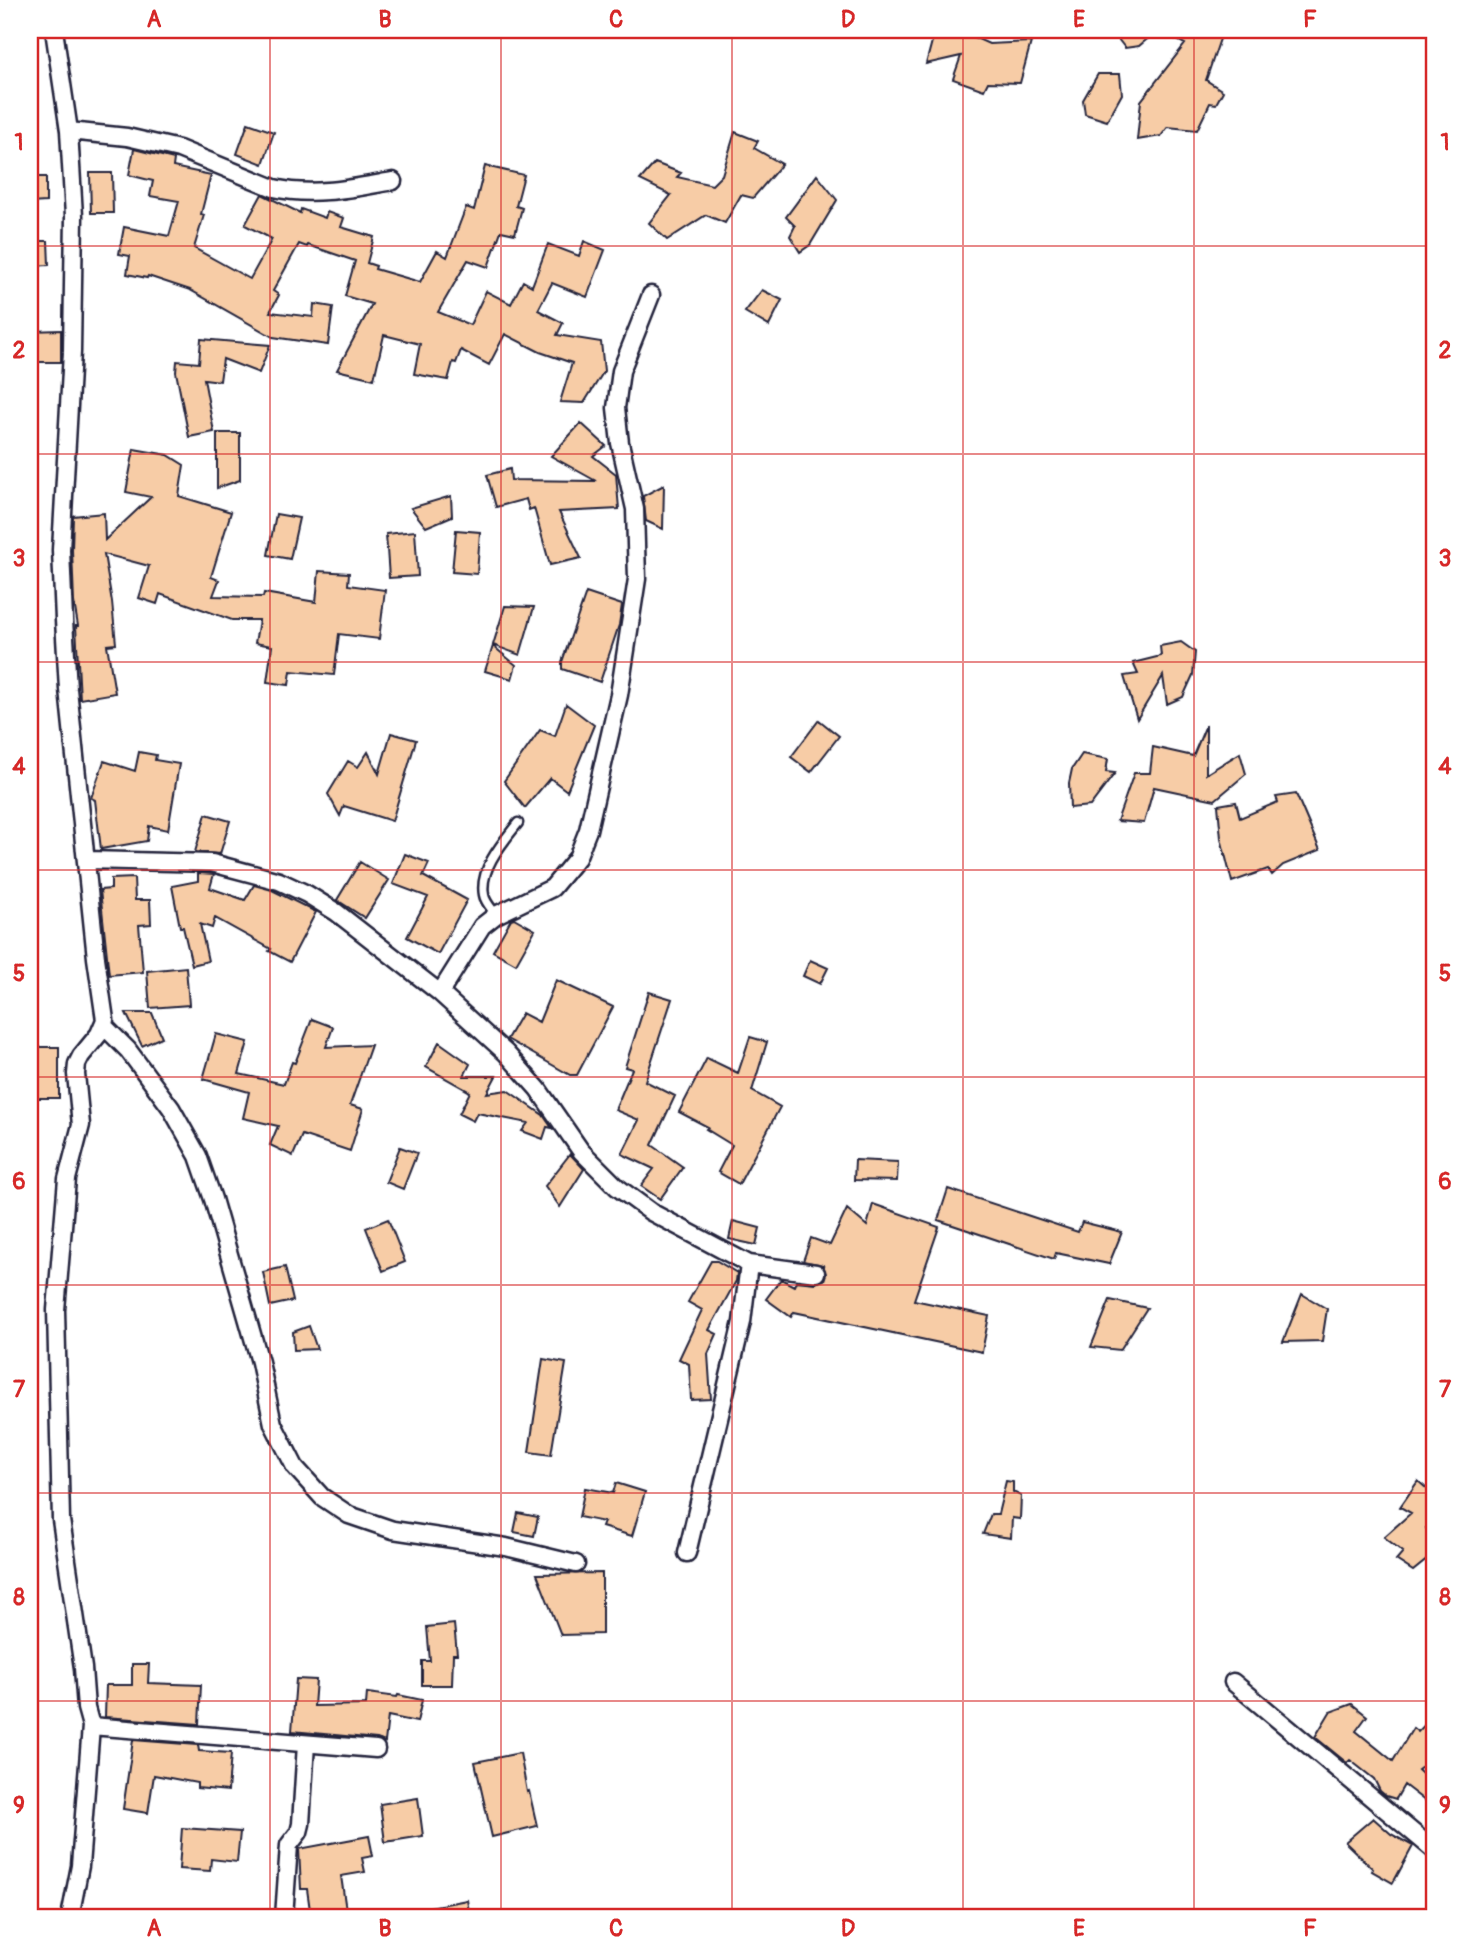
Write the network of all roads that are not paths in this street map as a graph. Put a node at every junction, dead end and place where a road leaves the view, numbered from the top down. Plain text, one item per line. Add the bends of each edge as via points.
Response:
1 (54, 30) edge
2 (69, 131) junction
3 (393, 181) dead end
4 (650, 295) dead end
5 (518, 823) dead end
6 (87, 860) junction
7 (496, 915) junction
8 (440, 993) junction
9 (104, 1026) junction
10 (749, 1264) junction
11 (816, 1273) dead end
12 (687, 1553) dead end
13 (576, 1564) dead end
14 (1233, 1682) dead end
15 (91, 1726) junction
16 (306, 1744) junction
17 (376, 1749) dead end
18 (1434, 1850) edge
19 (70, 1917) edge
20 (284, 1917) edge

1 - 2 street
2 - 3 street via 127,137 178,149 290,192 328,192
2 - 6 street via 74,291 61,550 68,689
4 - 7 street via 621,370 616,408 635,509 637,579 619,695 589,830 577,858 552,888
5 - 7 lane via 496,851 485,880 484,895
6 - 8 street via 212,863 279,881 336,912
6 - 9 street
7 - 8 street via 482,926
8 - 10 street via 517,1063 582,1151 617,1187 652,1212
9 - 13 street via 171,1108 198,1156 260,1362 273,1424 295,1467 322,1497 349,1515 393,1530 506,1547
9 - 15 street via 77,1064 81,1125 67,1179 57,1310 61,1520
10 - 11 street
10 - 12 street via 742,1322
14 - 18 street
15 - 16 street
15 - 19 street via 80,1866
16 - 17 street
16 - 20 street via 301,1824 289,1845

